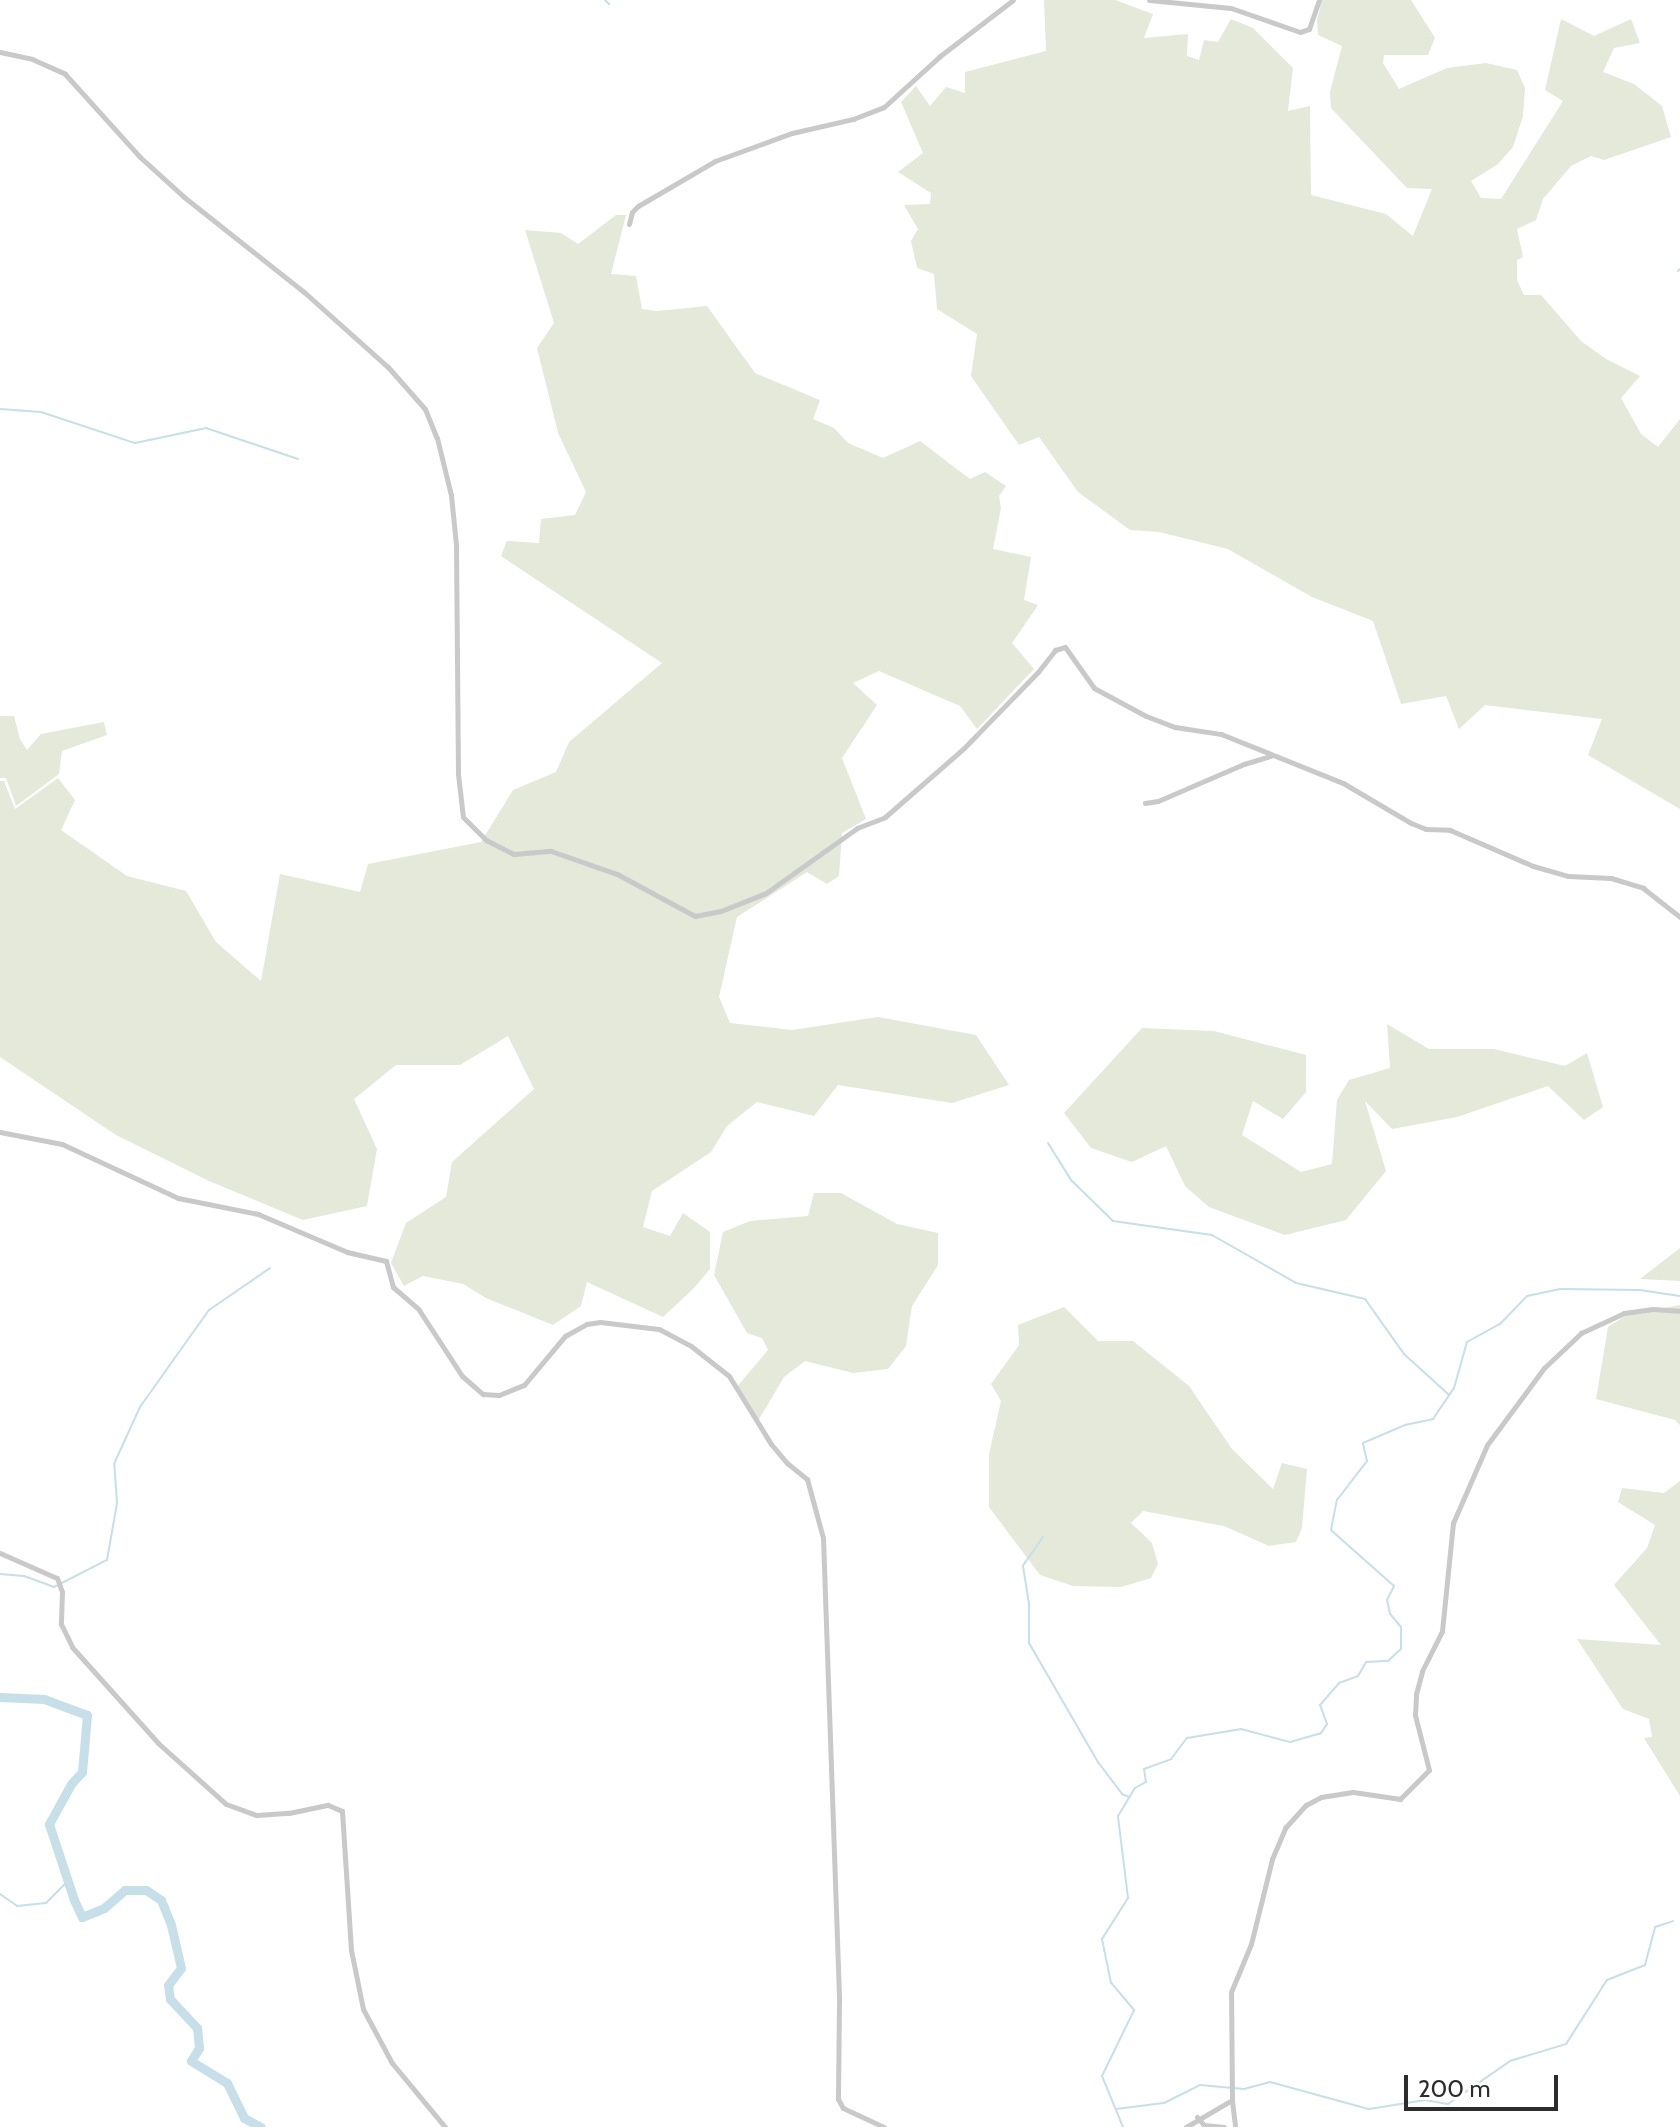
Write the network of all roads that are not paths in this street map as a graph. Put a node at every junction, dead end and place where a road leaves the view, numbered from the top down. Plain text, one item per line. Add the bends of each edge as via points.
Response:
1 (1013, 0) edge
2 (1149, 0) edge
3 (1319, 0) edge
4 (0, 52) edge
5 (629, 224) dead end
6 (1272, 756) junction
7 (1145, 803) dead end
8 (1680, 917) edge
9 (0, 1132) edge
10 (1680, 1311) edge
11 (0, 1553) edge
12 (1232, 2098) junction
13 (1197, 2117) junction
14 (445, 2127) edge
15 (884, 2127) edge
16 (1186, 2127) edge
17 (1224, 2127) edge
18 (1235, 2127) edge

1 - 5 street via 884,107 706,165 638,206
2 - 3 street via 1231,8 1300,32 1309,29
4 - 6 street via 65,74 157,173 304,292 388,367 425,409 451,495 456,545 463,817 486,840 514,854 551,851 617,874 695,916 721,911 766,893 857,828 885,817 964,748 1055,650 1065,647 1094,688 1120,702 1175,727 1221,734
6 - 7 street
6 - 8 street via 1343,783 1426,829 1450,830 1568,876 1611,878 1643,888
9 - 15 street via 62,1144 178,1198 258,1214 347,1252 386,1261 393,1287 419,1310 462,1376 483,1394 499,1395 524,1385 565,1336 600,1322 659,1329 729,1376 771,1444 807,1479 823,1538 838,2099 843,2108
10 - 12 street via 1624,1313 1581,1333 1544,1368 1487,1445 1453,1523 1442,1631 1416,1694 1415,1715 1429,1770 1400,1799 1353,1792 1321,1797 1285,1828 1231,1992
11 - 14 street via 57,1578 61,1624 72,1647 158,1743 226,1804 257,1815 322,1805 342,1811 351,1950 363,2009 392,2063
12 - 13 street
12 - 18 street
13 - 16 street
13 - 17 street via 1204,2125

